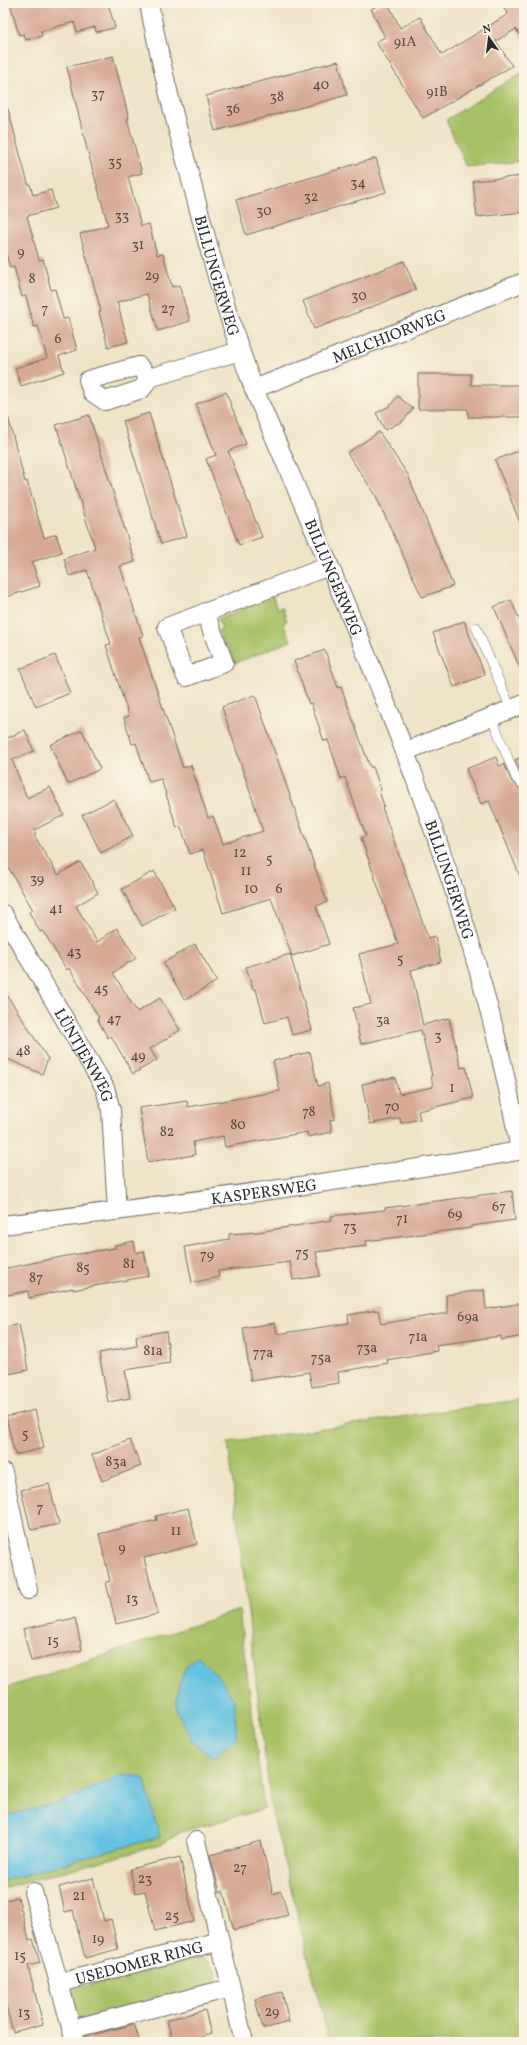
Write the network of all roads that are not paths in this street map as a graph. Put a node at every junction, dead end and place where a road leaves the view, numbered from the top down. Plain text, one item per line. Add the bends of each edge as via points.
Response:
1 (149, 3) edge
2 (524, 282) edge
3 (240, 351) junction
4 (149, 378) dead end
5 (254, 388) junction
6 (329, 566) junction
7 (205, 612) dead end
8 (476, 627) dead end
9 (518, 706) edge
10 (491, 716) junction
11 (406, 750) junction
12 (524, 785) edge
13 (3, 914) edge
14 (522, 1151) edge
15 (118, 1211) junction
16 (3, 1225) edge
17 (3, 1472) edge
18 (28, 1590) dead end
19 (196, 1841) dead end
20 (33, 1892) dead end
21 (220, 1941) junction
22 (59, 1983) junction
23 (230, 1988) junction
24 (73, 2036) edge
25 (244, 2042) edge

1 - 3 street, BILLUNGERWEG via 160,64 211,258
2 - 5 street, MELCHIORWEG
3 - 4 street
3 - 5 street, BILLUNGERWEG
5 - 6 street, BILLUNGERWEG
6 - 7 street
6 - 11 street, BILLUNGERWEG
8 - 9 lane
9 - 10 street
10 - 11 street
10 - 12 lane via 516,778
11 - 14 street, BILLUNGERWEG via 441,848 486,996
13 - 15 street, LÜNTJENWEG via 105,1088 111,1110
14 - 15 street, KASPERSWEG via 286,1189
15 - 16 street, KASPERSWEG
17 - 18 street
19 - 21 street, USEDOMER RING
20 - 22 street, USEDOMER RING
21 - 22 street, USEDOMER RING
21 - 23 street, USEDOMER RING
22 - 24 street, USEDOMER RING
23 - 24 street, USEDOMER RING
23 - 25 street, USEDOMER RING

